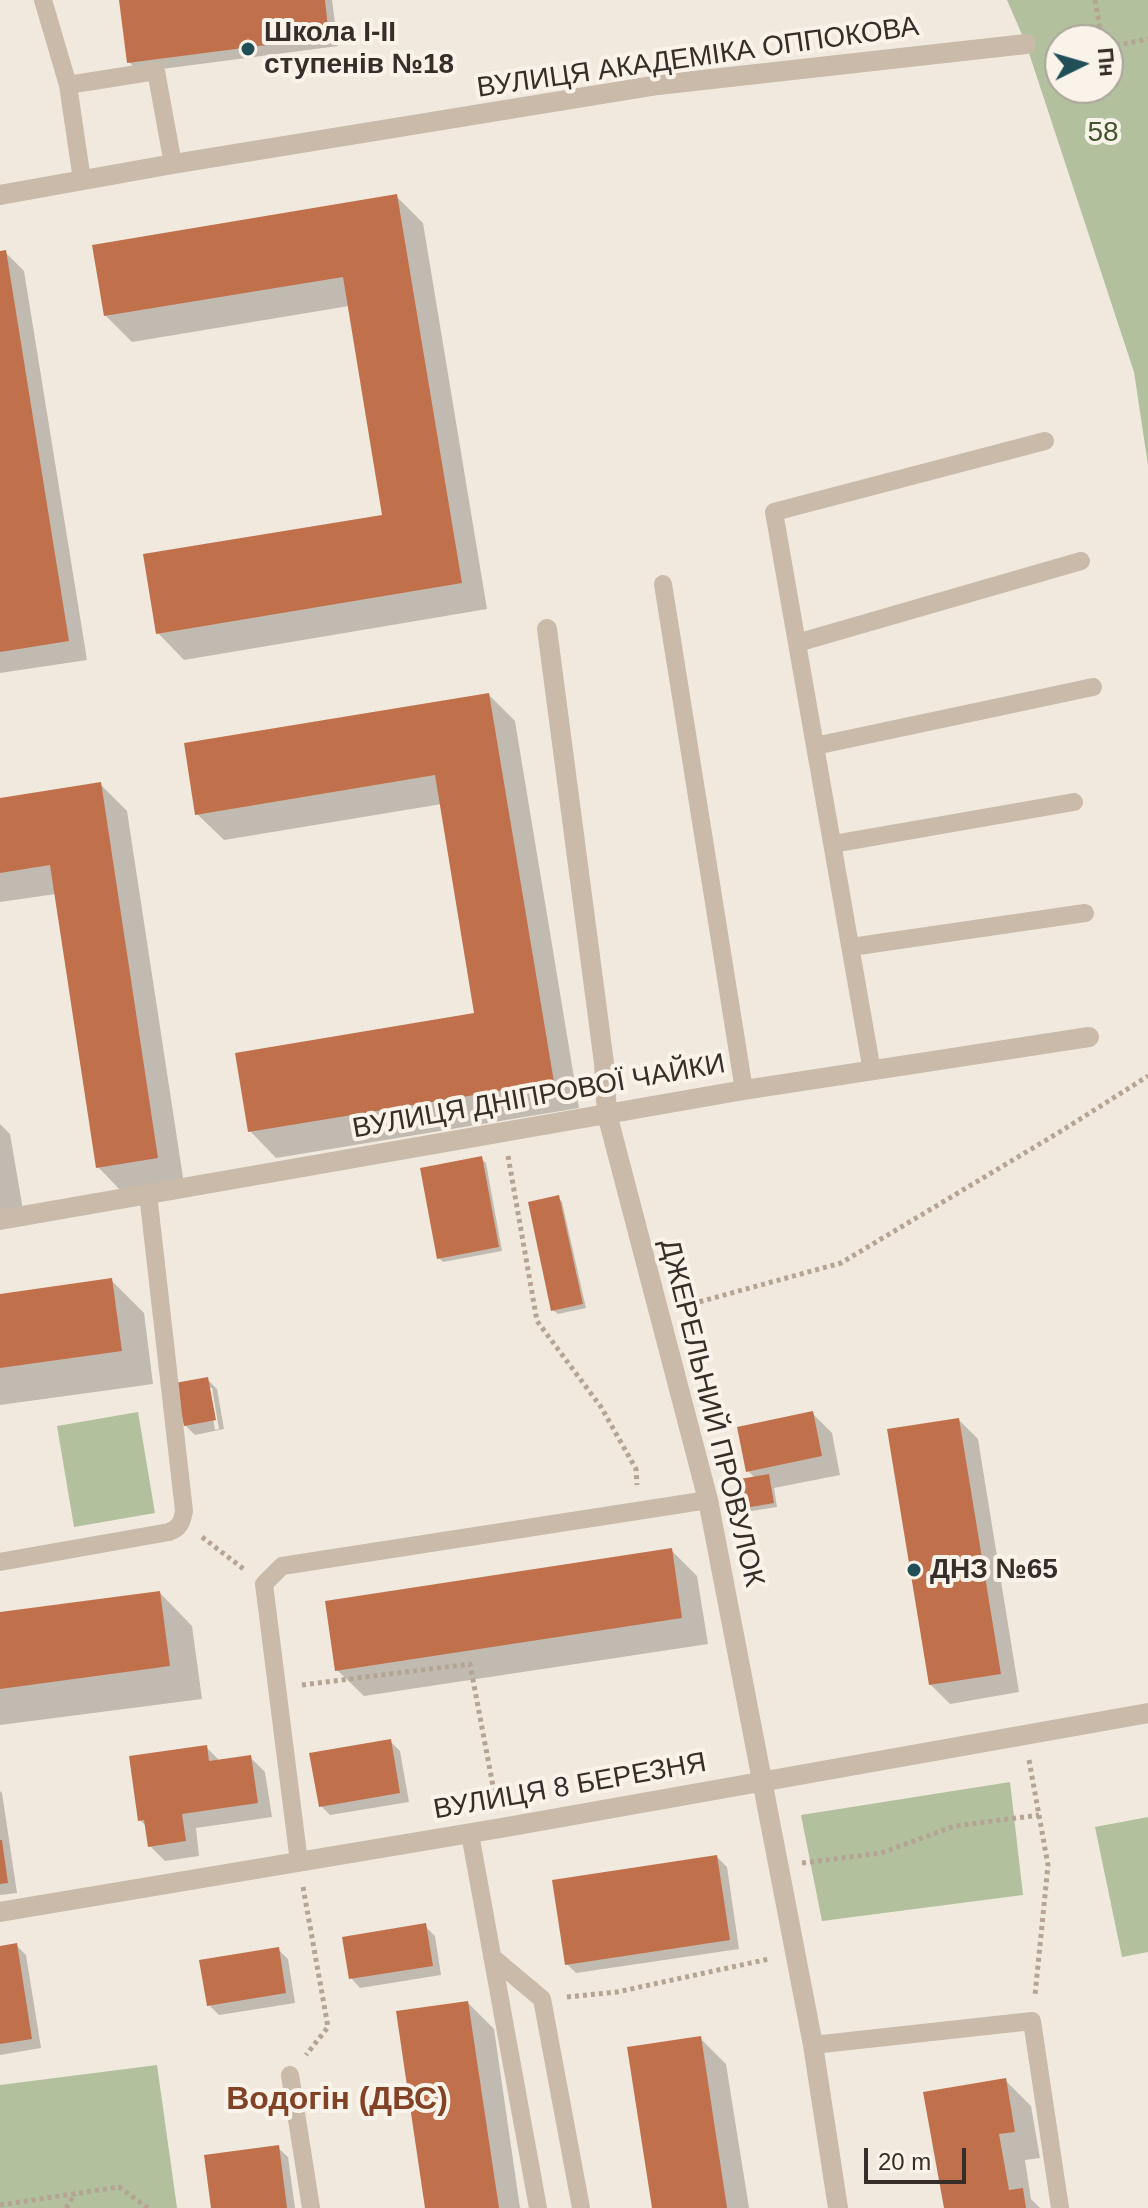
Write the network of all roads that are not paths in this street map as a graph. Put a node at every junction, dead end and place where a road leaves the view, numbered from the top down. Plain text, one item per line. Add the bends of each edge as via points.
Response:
1 (43, 0) edge
2 (1026, 44) dead end
3 (68, 85) junction
4 (173, 164) junction
5 (82, 180) junction
6 (0, 195) edge
7 (1045, 441) dead end
8 (1081, 561) dead end
9 (663, 584) dead end
10 (547, 629) dead end
11 (797, 643) junction
12 (1093, 687) dead end
13 (815, 746) junction
14 (1074, 802) dead end
15 (833, 844) junction
16 (1085, 913) dead end
17 (851, 947) junction
18 (1089, 1037) dead end
19 (872, 1071) junction
20 (744, 1090) junction
21 (607, 1114) junction
22 (148, 1194) junction
23 (0, 1220) edge
24 (708, 1500) junction
25 (0, 1562) edge
26 (1148, 1713) edge
27 (764, 1781) junction
28 (470, 1834) junction
29 (299, 1862) junction
30 (0, 1912) edge
31 (492, 1957) junction
32 (813, 2045) junction
33 (290, 2075) road end
34 (311, 2208) edge
35 (538, 2208) edge
36 (581, 2208) edge
37 (838, 2208) edge
38 (1060, 2208) edge

1 - 3 lane
2 - 4 street, ВУЛИЦЯ АКАДЕМІКА ОППОКОВА via 658,85
3 - 4 lane via 156,71
3 - 5 lane
4 - 5 street, ВУЛИЦЯ АКАДЕМІКА ОППОКОВА
5 - 6 street, ВУЛИЦЯ АКАДЕМІКА ОППОКОВА
7 - 11 lane via 774,512
8 - 11 lane
9 - 20 lane
10 - 21 street, ДЖЕРЕЛЬНИЙ ПРОВУЛОК
11 - 13 lane
12 - 13 lane
13 - 15 lane
14 - 15 lane
15 - 17 lane
16 - 17 lane
17 - 19 lane
18 - 19 street, ВУЛИЦЯ ДНІПРОВОЇ ЧАЙКИ
19 - 20 street, ВУЛИЦЯ ДНІПРОВОЇ ЧАЙКИ
20 - 21 street, ВУЛИЦЯ ДНІПРОВОЇ ЧАЙКИ
21 - 22 street, ВУЛИЦЯ ДНІПРОВОЇ ЧАЙКИ
21 - 24 street, ДЖЕРЕЛЬНИЙ ПРОВУЛОК
22 - 23 street, ВУЛИЦЯ ДНІПРОВОЇ ЧАЙКИ
22 - 25 lane via 182,1521 169,1532
24 - 27 street, ДЖЕРЕЛЬНИЙ ПРОВУЛОК
24 - 29 lane via 282,1566 264,1584
26 - 27 street, ВУЛИЦЯ 8 БЕРЕЗНЯ
27 - 28 street, ВУЛИЦЯ 8 БЕРЕЗНЯ
27 - 32 street, ДЖЕРЕЛЬНИЙ ПРОВУЛОК
28 - 29 street, ВУЛИЦЯ 8 БЕРЕЗНЯ
28 - 31 lane
29 - 30 street, ВУЛИЦЯ 8 БЕРЕЗНЯ
31 - 35 lane
31 - 36 lane via 542,1999
32 - 37 street, ДЖЕРЕЛЬНИЙ ПРОВУЛОК
32 - 38 lane via 1032,2021
33 - 34 lane

